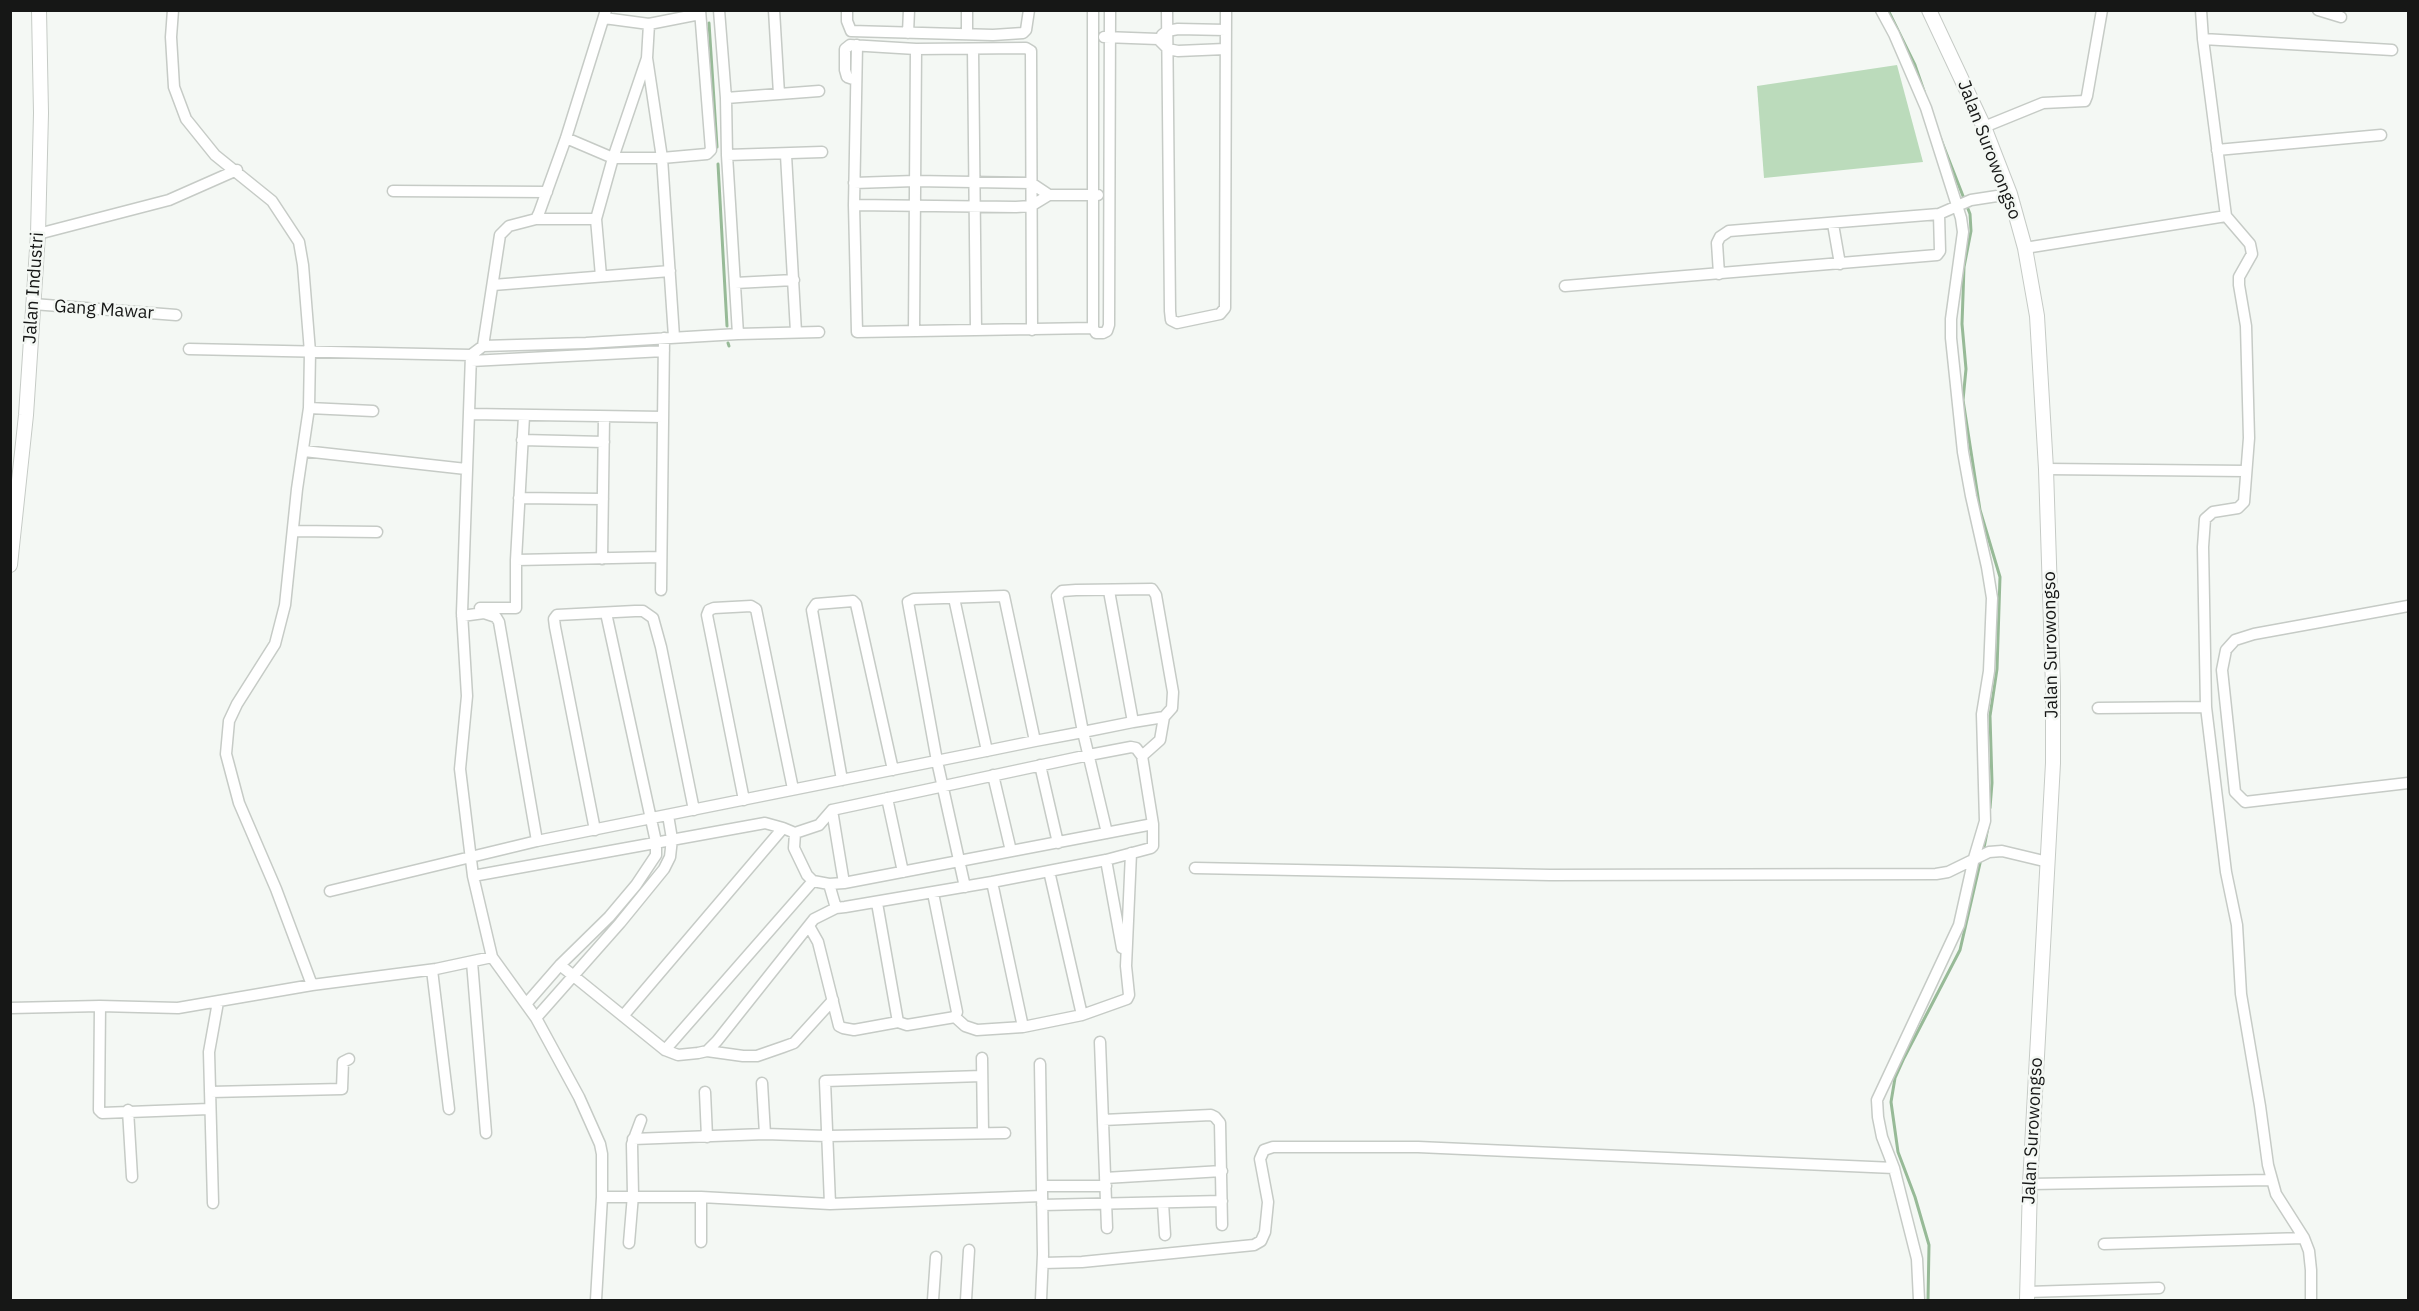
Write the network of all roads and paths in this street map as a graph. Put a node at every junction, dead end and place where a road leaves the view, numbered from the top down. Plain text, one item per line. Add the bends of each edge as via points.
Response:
1 (39, 10) edge
2 (173, 10) edge
3 (719, 10) edge
4 (774, 10) edge
5 (847, 10) edge
6 (909, 10) edge
7 (967, 10) edge
8 (1029, 10) edge
9 (1093, 10) edge
10 (1110, 10) edge
11 (1167, 10) edge
12 (1226, 10) edge
13 (1881, 10) edge
14 (1929, 10) edge
15 (2102, 10) edge
16 (2202, 10) edge
17 (2318, 10) edge
18 (700, 12) edge
19 (605, 14) edge
20 (2341, 16) dead end
21 (649, 24) junction
22 (1226, 30) junction
23 (1167, 31) junction
24 (908, 33) junction
25 (967, 33) junction
26 (1093, 36) junction
27 (1110, 37) junction
28 (1158, 39) junction
29 (2203, 39) junction
30 (916, 49) junction
31 (973, 49) junction
32 (1168, 49) junction
33 (1225, 49) junction
34 (2392, 50) dead end
35 (647, 58) junction
36 (819, 91) dead end
37 (779, 94) junction
38 (726, 98) junction
39 (1984, 127) junction
40 (2381, 135) dead end
41 (567, 138) junction
42 (2217, 150) junction
43 (822, 152) dead end
44 (727, 155) junction
45 (786, 155) junction
46 (613, 158) junction
47 (662, 158) junction
48 (237, 170) junction
49 (915, 181) junction
50 (973, 182) junction
51 (854, 183) junction
52 (1031, 183) junction
53 (393, 191) dead end
54 (547, 192) junction
55 (1092, 194) junction
56 (2010, 194) junction
57 (1049, 195) junction
58 (1108, 195) junction
59 (1963, 203) junction
60 (854, 205) junction
61 (914, 206) junction
62 (1031, 206) junction
63 (973, 207) junction
64 (1939, 214) junction
65 (2226, 216) junction
66 (536, 219) junction
67 (596, 219) junction
68 (1833, 224) junction
69 (38, 234) junction
70 (2025, 248) junction
71 (1840, 264) junction
72 (670, 271) junction
73 (1719, 274) junction
74 (601, 276) junction
75 (794, 280) junction
76 (735, 283) junction
77 (493, 285) junction
78 (1565, 286) dead end
79 (33, 304) junction
80 (176, 315) dead end
81 (1093, 328) junction
82 (976, 330) junction
83 (1032, 330) junction
84 (796, 332) junction
85 (819, 332) dead end
86 (914, 332) junction
87 (738, 334) junction
88 (669, 338) junction
89 (483, 346) junction
90 (189, 349) dead end
91 (664, 351) junction
92 (310, 352) junction
93 (471, 358) junction
94 (309, 408) junction
95 (374, 411) dead end
96 (470, 414) junction
97 (524, 416) junction
98 (604, 417) junction
99 (663, 417) junction
100 (522, 440) junction
101 (604, 442) junction
102 (304, 451) junction
103 (466, 469) junction
104 (2046, 469) junction
105 (2246, 471) junction
106 (519, 498) junction
107 (603, 499) junction
108 (295, 531) junction
109 (377, 532) dead end
110 (661, 557) junction
111 (602, 559) junction
112 (516, 560) junction
113 (10, 565) edge
114 (661, 590) dead end
115 (1109, 591) junction
116 (954, 598) junction
117 (2409, 606) edge
118 (462, 612) junction
119 (606, 613) junction
120 (2206, 707) junction
121 (2098, 708) dead end
122 (1164, 717) junction
123 (1133, 722) junction
124 (1083, 732) junction
125 (1035, 741) junction
126 (987, 751) junction
127 (1089, 755) junction
128 (1142, 756) junction
129 (937, 761) junction
130 (1040, 765) junction
131 (893, 770) junction
132 (993, 775) junction
133 (842, 780) junction
134 (2409, 783) edge
135 (944, 786) junction
136 (793, 789) junction
137 (887, 798) junction
138 (744, 800) junction
139 (694, 810) junction
140 (832, 810) junction
141 (668, 815) junction
142 (651, 819) junction
143 (1153, 824) junction
144 (783, 828) junction
145 (595, 830) junction
146 (795, 833) junction
147 (1107, 833) junction
148 (672, 839) junction
149 (537, 841) junction
150 (656, 842) junction
151 (1058, 843) junction
152 (1011, 851) junction
153 (1131, 853) junction
154 (1981, 855) junction
155 (471, 857) junction
156 (1106, 860) junction
157 (960, 861) junction
158 (2048, 862) junction
159 (1195, 868) dead end
160 (1048, 871) junction
161 (903, 872) junction
162 (473, 876) junction
163 (813, 881) junction
164 (992, 882) junction
165 (844, 883) junction
166 (829, 884) junction
167 (965, 887) junction
168 (330, 891) dead end
169 (933, 892) junction
170 (878, 903) junction
171 (836, 908) junction
172 (809, 926) junction
173 (492, 957) junction
174 (472, 962) junction
175 (561, 965) junction
176 (1126, 966) junction
177 (432, 970) junction
178 (573, 976) junction
179 (312, 985) junction
180 (833, 1000) junction
181 (218, 1002) junction
182 (526, 1004) junction
183 (100, 1006) junction
184 (10, 1008) edge
185 (1082, 1015) junction
186 (623, 1016) junction
187 (955, 1017) junction
188 (536, 1018) junction
189 (898, 1022) junction
190 (1023, 1027) junction
191 (1100, 1042) dead end
192 (665, 1050) junction
193 (707, 1051) junction
194 (982, 1058) dead end
195 (350, 1059) dead end
196 (1040, 1064) dead end
197 (982, 1076) junction
198 (762, 1083) dead end
199 (210, 1092) junction
200 (705, 1092) dead end
201 (209, 1109) junction
202 (449, 1109) dead end
203 (128, 1110) junction
204 (641, 1120) dead end
205 (1103, 1120) junction
206 (983, 1132) junction
207 (486, 1133) dead end
208 (1005, 1133) dead end
209 (765, 1134) junction
210 (827, 1136) junction
211 (707, 1137) junction
212 (633, 1139) junction
213 (1890, 1168) junction
214 (1222, 1171) junction
215 (132, 1176) dead end
216 (2271, 1180) junction
217 (1106, 1182) junction
218 (2030, 1184) junction
219 (633, 1195) junction
220 (1042, 1196) junction
221 (602, 1197) junction
222 (701, 1197) junction
223 (1222, 1202) junction
224 (213, 1203) dead end
225 (1163, 1203) junction
226 (830, 1204) junction
227 (1107, 1204) junction
228 (1222, 1225) dead end
229 (1107, 1228) dead end
230 (1165, 1235) dead end
231 (2299, 1239) junction
232 (701, 1242) dead end
233 (629, 1243) dead end
234 (2104, 1244) dead end
235 (969, 1250) dead end
236 (936, 1257) dead end
237 (1043, 1263) junction
238 (2159, 1288) dead end
239 (2027, 1296) edge
240 (596, 1300) edge
241 (933, 1300) edge
242 (966, 1300) edge
243 (1041, 1300) edge
244 (1919, 1300) edge
245 (2311, 1300) edge

1 - 69 street, Jalan Industri
2 - 48 street via 174,87 186,119 215,154
3 - 38 street
4 - 37 street
5 - 24 street via 851,32
6 - 24 street
7 - 25 street
8 - 25 street via 1026,30 1020,35
9 - 26 street
10 - 27 street
11 - 23 street
12 - 22 street
13 - 59 street via 1926,108
14 - 39 street, Jalan Surowongso
15 - 39 street via 2085,101 2043,103
16 - 29 street
17 - 20 street
18 - 21 street
18 - 47 street via 711,150 707,154
19 - 21 street
19 - 41 street
21 - 35 street
22 - 23 street
22 - 33 street
23 - 28 street
23 - 32 street
24 - 25 street
26 - 27 street
26 - 55 street
27 - 28 street
27 - 58 street
28 - 32 street
29 - 34 street
29 - 42 street
30 - 31 street
30 - 49 street
30 - 51 street via 846,46 847,77 856,80
31 - 50 street
31 - 52 street via 1031,51
32 - 33 street
32 - 33 street via 1170,311 1171,320 1177,323 1221,314 1225,309
35 - 46 street
35 - 47 street
36 - 37 street
37 - 38 street
38 - 44 street
39 - 56 street, Jalan Surowongso
40 - 42 street
41 - 46 street
41 - 54 street
42 - 65 street
43 - 45 street
44 - 45 street
44 - 76 street
45 - 75 street
46 - 47 street
46 - 67 street
47 - 72 street
48 - 69 street via 169,200
48 - 92 street via 272,201 299,242
49 - 50 street
49 - 51 street
49 - 61 street
50 - 52 street
50 - 63 street
51 - 60 street
52 - 57 street
52 - 62 street
53 - 54 street
54 - 66 street
55 - 57 street
55 - 58 street
55 - 81 street
56 - 59 street
56 - 70 street, Jalan Surowongso
57 - 62 street
58 - 81 street via 1109,325 1103,333 1096,333
59 - 64 street
59 - 154 street via 1951,338 1963,452 1992,598 1989,671 1982,714 1985,821
60 - 61 street
60 - 86 street via 856,332
61 - 63 street
61 - 86 street
62 - 63 street
62 - 83 street
63 - 82 street
64 - 68 street
64 - 71 street via 1937,255
65 - 70 street
65 - 105 street via 2252,248 2239,277 2246,326
66 - 67 street
66 - 77 street via 509,226 500,235
67 - 74 street
68 - 71 street
68 - 73 street via 1724,233 1716,249
69 - 79 street, Jalan Industri
70 - 104 street, Jalan Surowongso via 2037,316
71 - 73 street
72 - 74 street
72 - 88 street
73 - 78 street
74 - 77 street
75 - 76 street
75 - 84 street
76 - 87 street
77 - 89 street
79 - 80 street, Gang Mawar
79 - 113 street, Jalan Industri
81 - 83 street
82 - 83 street
82 - 86 street
84 - 85 street
84 - 87 street
87 - 88 street
88 - 89 street
88 - 91 street
89 - 93 street
90 - 92 street
91 - 93 street
91 - 99 street
92 - 93 street
92 - 94 street
93 - 96 street
94 - 95 street
94 - 102 street
96 - 97 street
96 - 103 street
97 - 98 street
97 - 100 street
98 - 99 street
98 - 101 street
99 - 110 street
100 - 101 street
100 - 106 street
101 - 107 street
102 - 103 street
102 - 108 street
103 - 118 street
104 - 105 street
104 - 158 street, Jalan Surowongso via 2053,687
105 - 120 street via 2242,505 2205,519
106 - 107 street
106 - 112 street
107 - 111 street
108 - 109 street
108 - 179 street via 285,605 275,644 229,721 226,754 239,803
110 - 111 street
110 - 114 street
111 - 112 street
112 - 118 street via 516,609
115 - 122 street via 1152,590 1156,595 1173,692 1172,708
115 - 123 street
115 - 124 street via 1062,591 1057,596
116 - 125 street via 1000,595 1006,599
116 - 126 street
116 - 129 street via 914,599 908,605
117 - 134 street via 2235,640 2226,650 2222,670 2235,792 2246,802
118 - 149 street via 484,613 499,622
118 - 155 street via 467,696 460,769
119 - 139 street via 643,611 656,623
119 - 142 street
119 - 145 street via 557,615 554,622
120 - 121 street
120 - 216 street via 2226,872 2237,925 2241,994
122 - 123 street
122 - 128 street via 1160,740
123 - 124 street
124 - 125 street
124 - 127 street
125 - 126 street
126 - 129 street
127 - 128 street via 1131,747
127 - 130 street
127 - 147 street
128 - 143 street
129 - 131 street
129 - 135 street
130 - 132 street
130 - 151 street
131 - 133 street
131 - 133 street via 856,604 816,604 812,610
132 - 135 street
132 - 152 street
133 - 136 street
135 - 137 street
135 - 157 street
136 - 138 street
136 - 138 street via 756,609 714,608 707,615
137 - 140 street
137 - 161 street
138 - 139 street
139 - 141 street
140 - 146 street via 819,825
140 - 165 street
141 - 142 street
141 - 148 street
142 - 145 street
142 - 150 street
143 - 147 street
143 - 153 street via 1152,847
144 - 146 street
144 - 148 street via 765,823
144 - 186 street
145 - 149 street
146 - 163 street via 794,848
147 - 151 street
148 - 150 street
148 - 178 street via 664,869
149 - 155 street
150 - 162 street
150 - 175 street via 656,855 636,885
151 - 152 street
152 - 157 street
153 - 156 street
153 - 176 street
154 - 158 street via 2002,851
154 - 159 street via 1936,874 1550,875
154 - 213 street via 1959,925 1879,1094 1877,1109
155 - 162 street
155 - 168 street
156 - 160 street
156 - 176 street
157 - 161 street
157 - 167 street
158 - 218 street, Jalan Surowongso
160 - 164 street
160 - 185 street
161 - 165 street
162 - 173 street
163 - 166 street
163 - 192 street
164 - 167 street
164 - 190 street
165 - 166 street
166 - 171 street
167 - 169 street
169 - 170 street
169 - 187 street
170 - 171 street
170 - 189 street
171 - 172 street via 819,915
172 - 180 street via 818,942
172 - 193 street
173 - 174 street
173 - 182 street
174 - 177 street
174 - 207 street
175 - 178 street
175 - 182 street
176 - 185 street via 1130,995 1127,999
177 - 179 street
177 - 202 street
178 - 186 street
178 - 188 street
179 - 181 street
180 - 189 street via 839,1026 843,1028 854,1030
180 - 193 street via 794,1043 757,1056
181 - 183 street via 178,1008
181 - 199 street via 209,1052
182 - 188 street
183 - 184 street
183 - 203 street via 99,1110
185 - 190 street
186 - 192 street
187 - 189 street via 907,1025
187 - 190 street via 976,1030
188 - 221 street via 600,1144
191 - 205 street
192 - 193 street via 678,1055
194 - 197 street
195 - 199 street via 343,1062 342,1089
196 - 220 street
197 - 206 street
197 - 210 street via 826,1080
198 - 209 street
199 - 201 street
200 - 211 street
201 - 203 street
201 - 224 street
203 - 215 street
204 - 212 street
205 - 214 street via 1211,1114 1220,1123
205 - 217 street
206 - 208 street
206 - 210 street
209 - 210 street
209 - 211 street
210 - 226 street
211 - 212 street
212 - 219 street
213 - 237 street via 1418,1147 1273,1147 1264,1150 1260,1159 1268,1202 1265,1232 1254,1245
213 - 244 street via 1917,1259
214 - 217 street
214 - 223 street
216 - 218 street
216 - 231 street
217 - 220 street
217 - 227 street
218 - 239 street, Jalan Surowongso
219 - 221 street
219 - 222 street
219 - 233 street
220 - 226 street
220 - 227 street
220 - 237 street
221 - 240 street
222 - 226 street
222 - 232 street
223 - 225 street
223 - 228 street
225 - 227 street
225 - 230 street
227 - 229 street
231 - 234 street
231 - 245 street via 2311,1270
235 - 242 street
236 - 241 street
237 - 243 street
238 - 239 street

